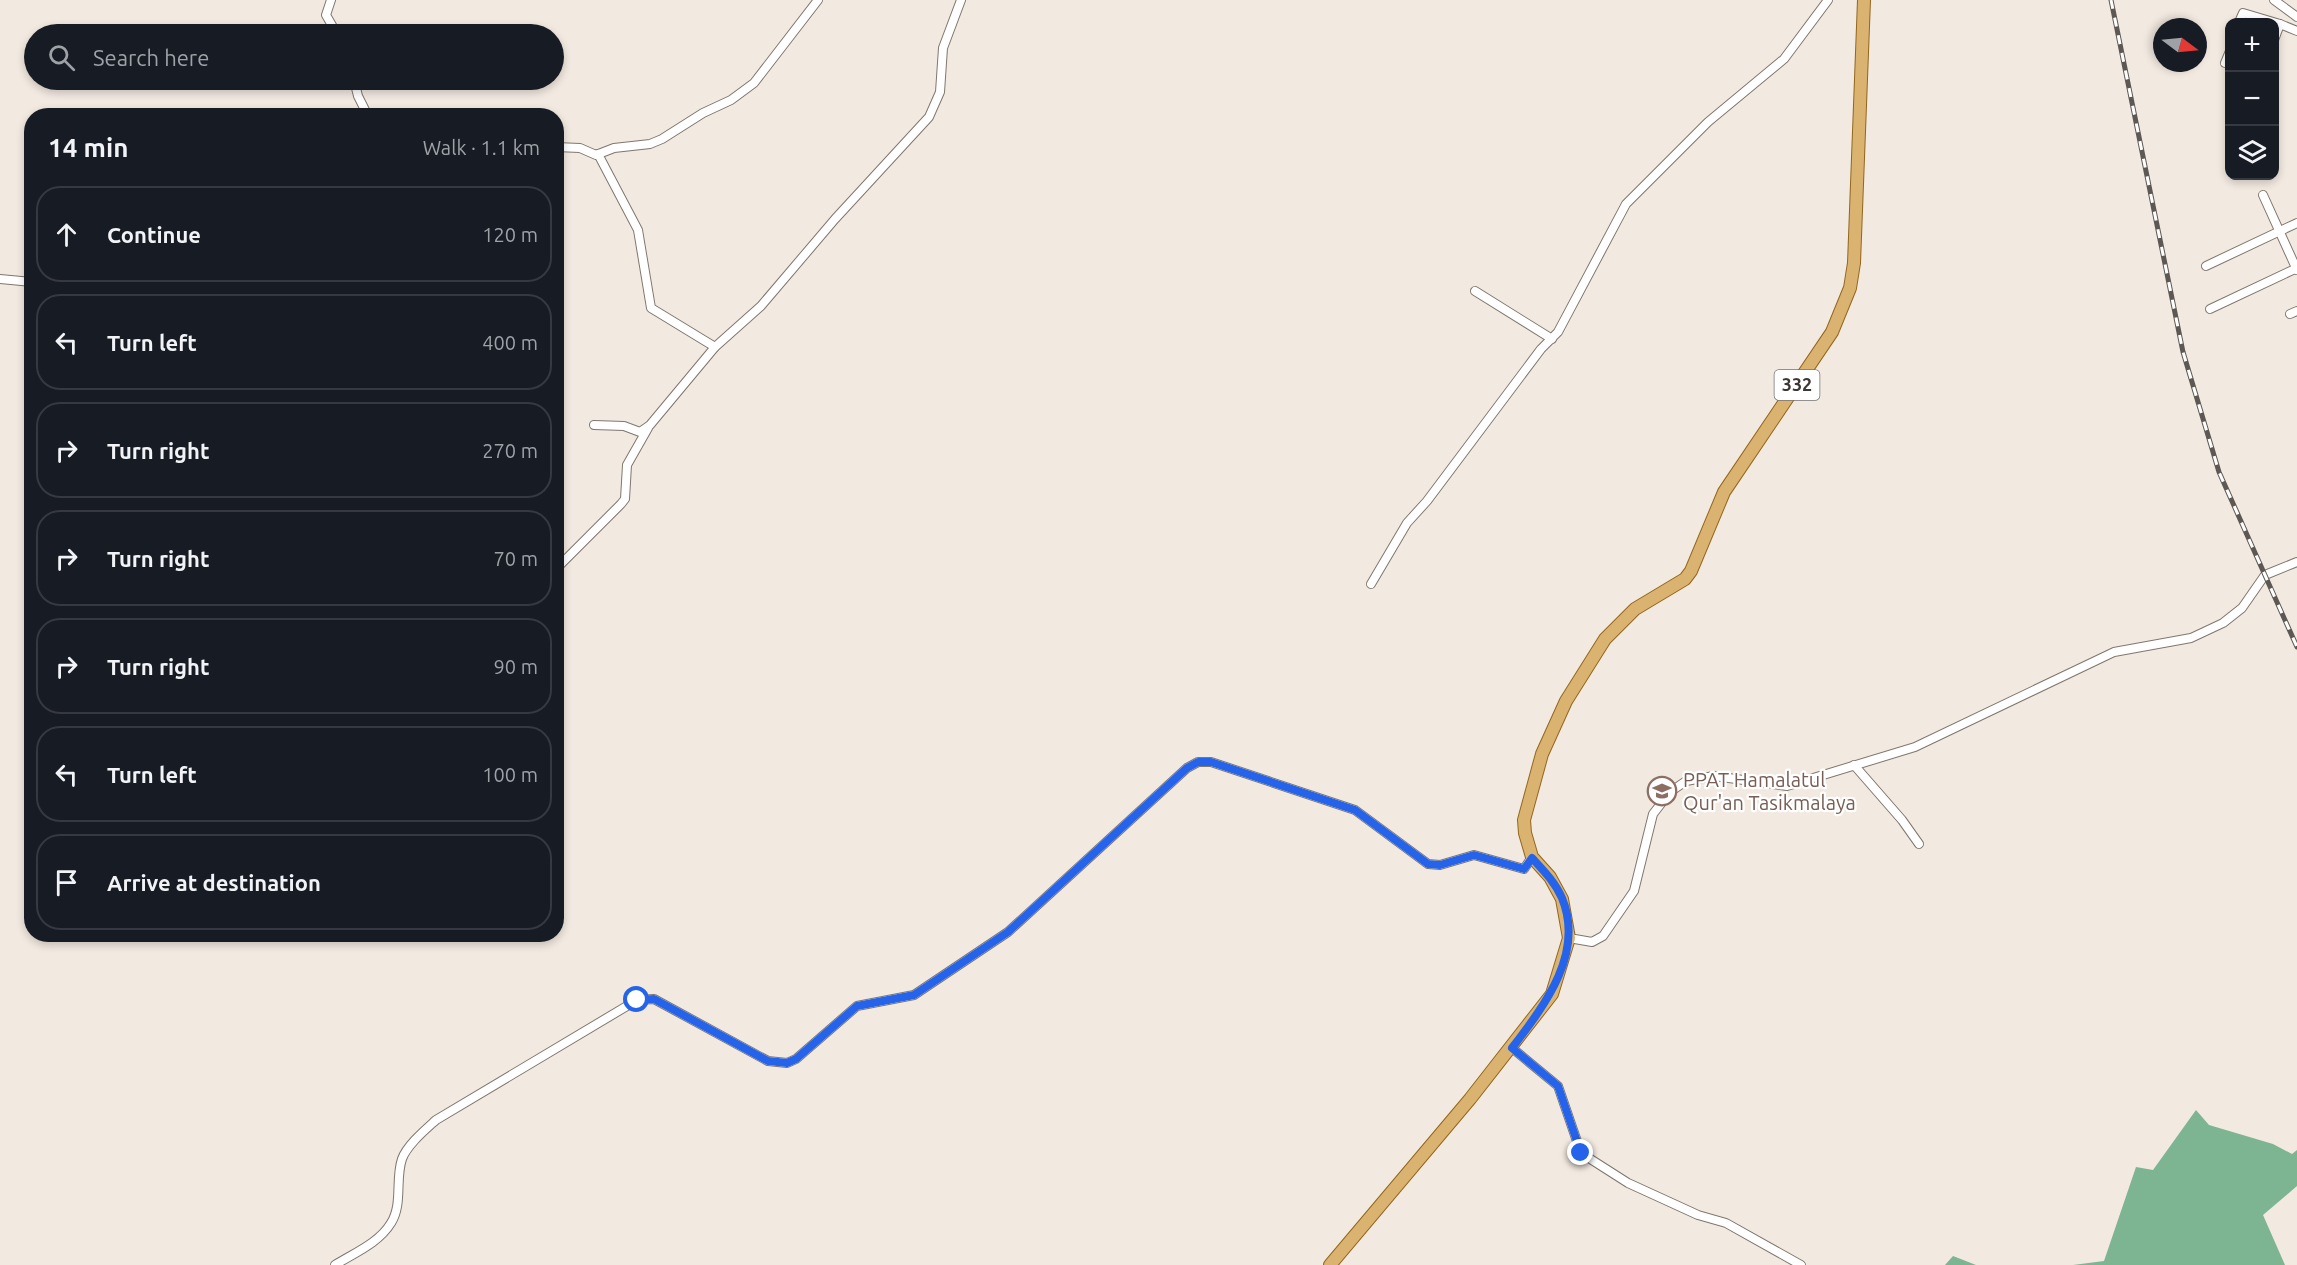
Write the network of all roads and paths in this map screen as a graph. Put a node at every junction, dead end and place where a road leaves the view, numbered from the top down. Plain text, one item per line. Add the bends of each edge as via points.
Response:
1 (331, 0) edge
2 (818, 0) edge
3 (961, 0) edge
4 (1828, 0) edge
5 (1864, 0) edge
6 (2274, 0) edge
7 (2297, 17) edge
8 (2241, 18) edge
9 (2260, 18) edge
10 (331, 24) edge
11 (2280, 24) edge
12 (2297, 31) edge
13 (356, 90) edge
14 (364, 108) edge
15 (564, 147) edge
16 (598, 154) junction
17 (2263, 195) dead end
18 (2297, 223) edge
19 (2279, 231) junction
20 (2206, 266) dead end
21 (2297, 269) edge
22 (0, 279) edge
23 (24, 281) edge
24 (1475, 291) dead end
25 (2210, 309) dead end
26 (1552, 339) junction
27 (715, 347) junction
28 (594, 425) dead end
29 (650, 425) junction
30 (564, 561) edge
31 (2297, 562) edge
32 (1371, 584) dead end
33 (1854, 765) junction
34 (1919, 844) dead end
35 (1532, 858) junction
36 (1569, 938) junction
37 (1512, 1048) junction
38 (335, 1265) edge
39 (1330, 1265) edge
40 (1801, 1265) edge

1 - 10 street via 326,15
2 - 16 street via 754,83 731,100 650,144
3 - 27 street via 944,48 940,93 929,117 761,306
4 - 26 street via 1784,59 1708,122 1630,199
5 - 35 main road, 332 via 1850,288 1832,332 1724,492 1691,571 1616,626 1591,658 1566,701 1542,754 1524,820
6 - 7 street
8 - 9 street via 2243,13
11 - 12 street
13 - 14 street
15 - 16 street
16 - 27 street via 638,230 651,308
17 - 19 street
18 - 19 street
19 - 20 street
19 - 21 street
21 - 25 street
22 - 23 street
24 - 26 street
26 - 32 street via 1407,523
27 - 29 street
28 - 29 street via 624,426 640,432
29 - 30 street via 627,465 625,499
31 - 33 street via 2265,575 2242,608 2223,623 2191,638 2114,652 1915,747
33 - 34 street
33 - 36 street via 1787,786 1714,776 1686,781 1670,792 1653,814 1634,891 1604,936 1592,942
35 - 36 main road, 332 via 1562,899
35 - 38 street via 1524,869 1474,855 1440,865 1428,864 1355,810 1249,772 1198,762 1008,932 914,995 857,1006 787,1063 768,1061 654,999 637,1000 423,1131 402,1158 392,1223 375,1240
36 - 37 main road, 332 via 1551,994
37 - 39 main road, 332
37 - 40 street via 1558,1086 1581,1153 1628,1183 1698,1215 1726,1223

